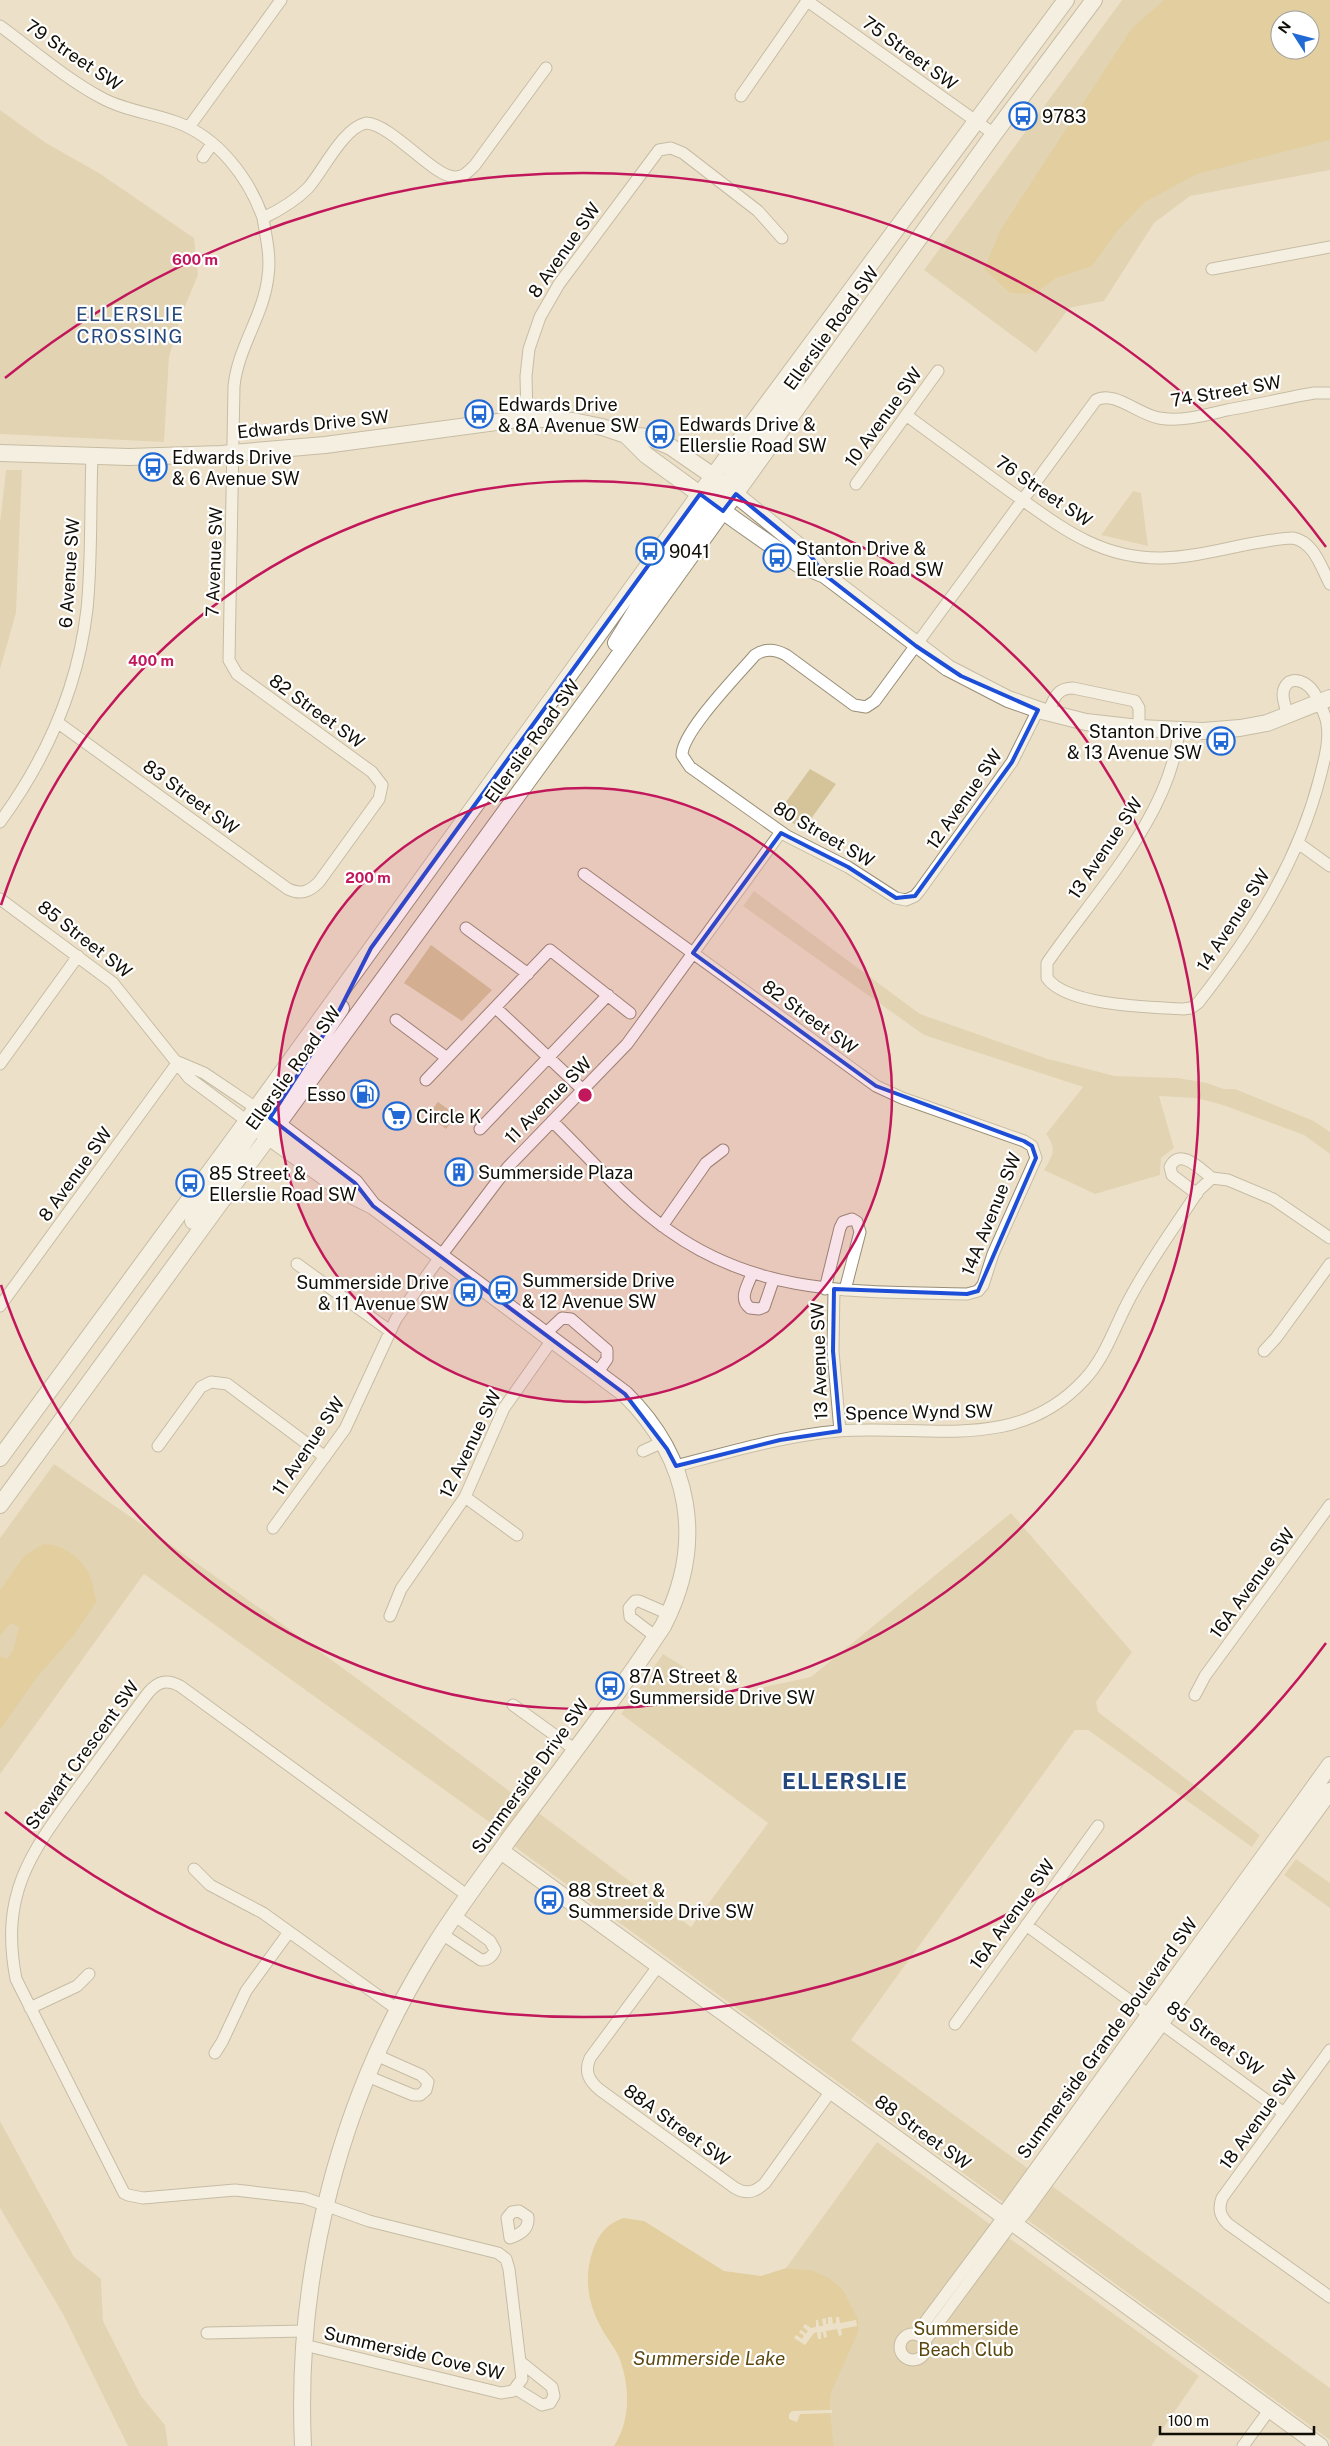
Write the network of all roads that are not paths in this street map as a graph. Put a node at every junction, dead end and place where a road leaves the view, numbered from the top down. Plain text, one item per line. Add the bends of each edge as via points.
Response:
1 (281, 0) edge
2 (806, 0) edge
3 (1066, 0) edge
4 (1094, 0) edge
5 (0, 26) edge
6 (546, 68) dead end
7 (741, 96) dead end
8 (976, 122) junction
9 (188, 127) junction
10 (994, 134) junction
11 (212, 144) junction
12 (203, 157) dead end
13 (263, 218) junction
14 (782, 238) dead end
15 (1330, 247) edge
16 (1212, 269) dead end
17 (834, 315) junction
18 (938, 371) dead end
19 (1330, 392) edge
20 (906, 415) junction
21 (527, 418) junction
22 (626, 435) junction
23 (0, 453) edge
24 (233, 453) junction
25 (92, 457) junction
26 (713, 476) junction
27 (856, 484) dead end
28 (731, 491) junction
29 (1022, 499) junction
30 (712, 503) junction
31 (825, 575) junction
32 (1330, 584) edge
33 (916, 646) junction
34 (231, 665) joint
35 (1325, 701) edge
36 (1043, 711) junction
37 (1288, 716) junction
38 (57, 722) junction
39 (1139, 728) junction
40 (1179, 730) junction
41 (0, 822) edge
42 (781, 832) junction
43 (1298, 843) junction
44 (1330, 866) edge
45 (584, 874) dead end
46 (306, 892) joint
47 (0, 898) edge
48 (906, 900) joint
49 (466, 928) dead end
50 (371, 948) junction
51 (694, 953) junction
52 (78, 956) junction
53 (528, 974) junction
54 (608, 994) junction
55 (496, 1008) junction
56 (1191, 1008) joint
57 (630, 1013) dead end
58 (396, 1020) dead end
59 (550, 1057) junction
60 (447, 1058) junction
61 (178, 1062) junction
62 (0, 1064) edge
63 (426, 1080) dead end
64 (583, 1090) junction
65 (252, 1119) junction
66 (274, 1121) junction
67 (552, 1121) junction
68 (480, 1129) dead end
69 (268, 1137) junction
70 (723, 1150) dead end
71 (1034, 1150) joint
72 (1212, 1178) junction
73 (1197, 1194) junction
74 (373, 1206) junction
75 (662, 1226) junction
76 (1330, 1238) edge
77 (440, 1257) junction
78 (297, 1264) dead end
79 (1330, 1264) edge
80 (752, 1274) junction
81 (773, 1281) junction
82 (835, 1289) junction
83 (149, 1299) junction
84 (0, 1306) edge
85 (390, 1331) junction
86 (549, 1337) junction
87 (1264, 1350) dead end
88 (598, 1372) junction
89 (840, 1431) junction
90 (664, 1442) junction
91 (158, 1446) dead end
92 (643, 1452) dead end
93 (325, 1457) junction
94 (0, 1458) edge
95 (676, 1466) junction
96 (465, 1497) junction
97 (0, 1505) edge
98 (1330, 1505) edge
99 (1326, 1520) edge
100 (274, 1528) dead end
101 (517, 1535) dead end
102 (669, 1614) junction
103 (390, 1616) dead end
104 (656, 1637) junction
105 (1194, 1695) dead end
106 (513, 1705) dead end
107 (574, 1749) junction
108 (1330, 1765) edge
109 (1330, 1791) edge
110 (1098, 1826) dead end
111 (501, 1851) junction
112 (194, 1869) dead end
113 (468, 1896) junction
114 (454, 1915) junction
115 (1026, 1925) junction
116 (288, 1932) junction
117 (442, 1934) junction
118 (659, 1965) junction
119 (89, 1974) dead end
120 (30, 2008) junction
121 (398, 2010) junction
122 (1155, 2019) junction
123 (955, 2024) dead end
124 (1330, 2050) edge
125 (215, 2052) dead end
126 (376, 2055) junction
127 (367, 2076) junction
128 (831, 2091) junction
129 (1284, 2113) junction
130 (325, 2206) junction
131 (1009, 2219) junction
132 (510, 2238) dead end
133 (502, 2255) junction
134 (1330, 2296) edge
135 (207, 2333) dead end
136 (916, 2334) junction
137 (304, 2338) junction
138 (925, 2342) junction
139 (522, 2363) junction
140 (516, 2389) junction
141 (1270, 2409) junction
142 (303, 2446) edge
143 (1243, 2446) edge
144 (1320, 2446) edge

1 - 9 street
2 - 7 street
2 - 8 street, 75 Street SW
3 - 8 street, Ellerslie Road SW
4 - 10 street, Ellerslie Road SW
5 - 9 street, 79 Street SW via 100,97
6 - 13 street via 467,172 453,177 442,172 381,128 366,122 347,135 300,196
8 - 10 street, 75 Street SW
8 - 17 street, Ellerslie Road SW
9 - 11 street, 79 Street SW
10 - 28 street, Ellerslie Road SW
11 - 12 street
11 - 13 street, 79 Street SW via 242,175
13 - 24 street, 7 Avenue SW via 268,276 263,300 243,346 235,376
14 - 21 street, 8 Avenue SW via 758,211 680,151 659,150 559,284 540,317 527,362
15 - 16 street
17 - 26 street, Ellerslie Road SW
17 - 28 street
18 - 20 street, 10 Avenue SW
19 - 29 street, 74 Street SW via 1172,419 1149,416 1111,397 1102,397 1092,404
20 - 27 street, 10 Avenue SW
20 - 29 street, 76 Street SW
21 - 22 street, Edwards Drive SW via 573,421
21 - 24 street, Edwards Drive SW via 326,445
22 - 26 street, Edwards Drive SW via 660,442
22 - 30 street via 646,455
23 - 25 street, Edwards Drive SW
24 - 25 street, Edwards Drive SW
24 - 34 street, 7 Avenue SW via 228,653
25 - 38 street, 6 Avenue SW via 86,610 74,672
26 - 28 street, Edwards Drive SW
26 - 30 street, Ellerslie Road SW
28 - 30 street, Ellerslie Road SW
28 - 31 street, Edwards Drive SW via 810,555
29 - 32 street, 76 Street SW via 1071,534 1126,556 1181,557 1287,538 1301,540 1312,549
29 - 33 street
30 - 31 street via 798,564
30 - 50 street, Ellerslie Road SW
30 - 66 street, Ellerslie Road SW via 596,686
31 - 33 street
33 - 36 street via 967,679
33 - 42 street, 80 Street SW via 880,696 866,707 854,705 786,655 770,650 755,656 705,714 684,745 682,755 690,767
34 - 46 street, 82 Street SW via 238,674 376,776 382,785 379,799 319,882
35 - 37 street
35 - 37 street, 14 Avenue SW via 1298,681 1289,682 1282,692
35 - 43 street, 14 Avenue SW via 1327,741 1317,790
36 - 39 street via 1086,722
36 - 39 street, 12 Avenue SW via 1058,692 1073,688 1135,701 1139,708
36 - 48 street, 12 Avenue SW via 1012,762 920,890
37 - 40 street via 1221,731
38 - 41 street, 6 Avenue SW via 33,772
38 - 46 street, 83 Street SW via 288,889
39 - 40 street
40 - 56 street, 13 Avenue SW via 1174,757 1153,812 1047,963 1047,978 1058,988 1109,1004
42 - 48 street, 80 Street SW via 842,863 896,898
42 - 51 street, 11 Avenue SW
43 - 44 street
43 - 56 street, 14 Avenue SW via 1256,923 1202,998
45 - 51 street, 82 Street SW
47 - 52 street, 85 Street SW
49 - 53 street
50 - 65 street, Ellerslie Road SW
50 - 66 street via 340,1009 274,1107
51 - 64 street, 11 Avenue SW via 627,1044
51 - 71 street, 82 Street SW via 876,1086 1019,1139
52 - 61 street, 85 Street SW via 113,983
52 - 62 street
53 - 54 street via 550,950
53 - 55 street
54 - 57 street
54 - 59 street
55 - 59 street
55 - 60 street
58 - 60 street
59 - 64 street
59 - 68 street
60 - 63 street
61 - 65 street, 85 Street SW via 198,1086
61 - 84 street, 8 Avenue SW
64 - 67 street, 11 Avenue SW
65 - 66 street, 85 Street SW
65 - 69 street, 85 Street SW
65 - 83 street
65 - 94 street, Ellerslie Road SW
66 - 69 street
66 - 74 street, Summerside Drive SW via 355,1183
67 - 75 street
67 - 77 street, 11 Avenue SW via 503,1172
69 - 74 street, Summerside Drive SW via 344,1192
69 - 83 street, Ellerslie Road SW
70 - 75 street via 706,1163
71 - 82 street, 14A Avenue SW via 1033,1168 978,1291 967,1294
72 - 73 street, Spence Wynd SW
72 - 73 street via 1187,1160 1176,1160 1170,1168 1172,1175
72 - 76 street via 1228,1180 1273,1199
73 - 89 street, Spence Wynd SW via 1130,1297 1095,1367 1062,1401 1033,1417 1002,1428
74 - 77 street, Summerside Drive SW
75 - 80 street via 711,1256
77 - 85 street, 11 Avenue SW
77 - 86 street, Summerside Drive SW
78 - 85 street
79 - 87 street
80 - 81 street
80 - 81 street via 744,1297 750,1308 764,1307
81 - 82 street
82 - 82 street via 840,1228 843,1222 852,1218 860,1232
82 - 89 street, 13 Avenue SW via 832,1332
83 - 97 street, Ellerslie Road SW
85 - 93 street, 11 Avenue SW via 350,1420
86 - 88 street, Summerside Drive SW
86 - 88 street via 562,1318 571,1319 607,1350 607,1359
86 - 96 street, 12 Avenue SW via 504,1408
88 - 90 street, Summerside Drive SW via 635,1404
89 - 95 street, Spence Wynd SW via 775,1441
90 - 92 street
90 - 95 street, Summerside Drive SW
91 - 93 street via 197,1392 210,1382 227,1384
93 - 100 street, 11 Avenue SW
95 - 102 street, Summerside Drive SW via 688,1521 687,1552 680,1586
96 - 101 street
96 - 103 street, 12 Avenue SW via 401,1589
98 - 99 street
99 - 105 street, 16A Avenue SW via 1205,1676
102 - 104 street, Summerside Drive SW
102 - 104 street via 639,1601 629,1608 630,1617
104 - 107 street, Summerside Drive SW
106 - 107 street
107 - 111 street, Summerside Drive SW
108 - 122 street, Summerside Grande Boulevard SW
109 - 122 street, Summerside Grande Boulevard SW
110 - 115 street, 16A Avenue SW
111 - 113 street, Summerside Drive SW
111 - 118 street, 88 Street SW
112 - 116 street via 210,1885 253,1907
113 - 114 street, Summerside Drive SW
113 - 120 street, Stewart Crescent SW via 180,1686 162,1682 148,1692 34,1849 21,1872 13,1897 9,1941 16,1979
114 - 117 street, Summerside Drive SW
114 - 117 street via 490,1941 495,1950 493,1954 481,1960
115 - 122 street, 85 Street SW
115 - 123 street, 16A Avenue SW
116 - 121 street
116 - 125 street via 246,1991
117 - 121 street, Summerside Drive SW
118 - 128 street, 88 Street SW
118 - 128 street, 88A Street SW via 590,2058 588,2076 600,2090 744,2193 765,2183
119 - 120 street via 77,1986
120 - 130 street, Stewart Crescent SW via 117,2183 128,2196 143,2198 235,2190 305,2198
121 - 126 street, Summerside Drive SW
122 - 129 street, 85 Street SW
122 - 131 street, Summerside Grande Boulevard SW
124 - 129 street, 18 Avenue SW
126 - 127 street, Summerside Drive SW
126 - 127 street via 421,2074 428,2082 426,2090 420,2095 412,2095
127 - 130 street, Summerside Drive SW via 344,2138
128 - 131 street, 88 Street SW
129 - 134 street, 18 Avenue SW via 1222,2198 1220,2211 1228,2224
130 - 133 street via 369,2221
130 - 137 street, Summerside Drive SW
131 - 136 street, Summerside Grande Boulevard SW
131 - 138 street, Summerside Grande Boulevard SW
131 - 141 street, 88 Street SW
132 - 133 street
133 - 139 street, Summerside Cove SW via 509,2269
135 - 137 street, Summerside Cove SW
136 - 138 street
136 - 138 street, Summerside Grande Boulevard SW via 907,2335 902,2341 901,2350 905,2357 913,2360 921,2357 926,2350
137 - 140 street, Summerside Cove SW via 482,2389 508,2393
137 - 142 street, Summerside Drive SW
139 - 140 street, Summerside Cove SW via 522,2378
139 - 140 street, Summerside Cove SW via 552,2386 554,2396 550,2403 542,2405
141 - 143 street
141 - 144 street, 88 Street SW

